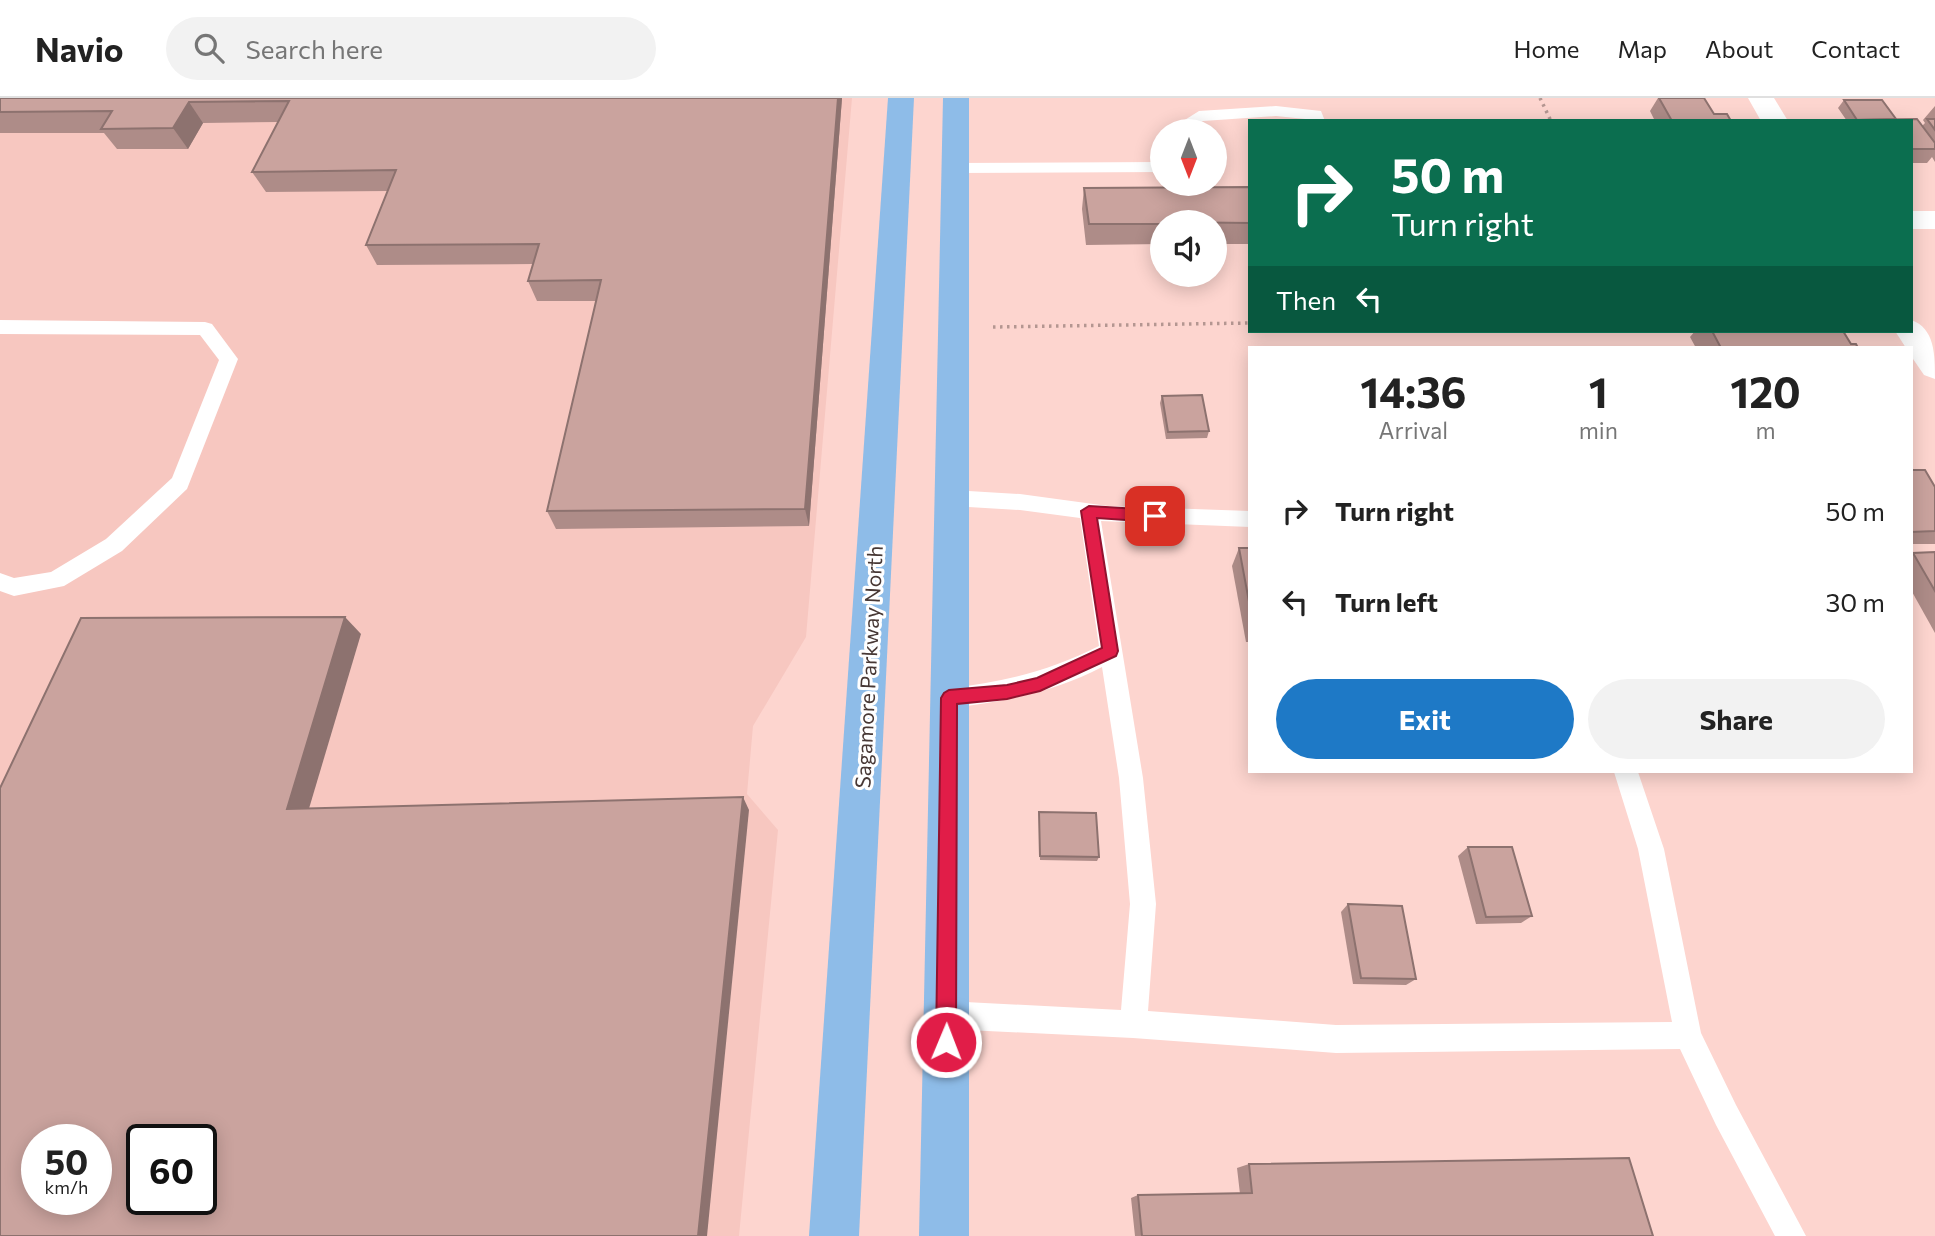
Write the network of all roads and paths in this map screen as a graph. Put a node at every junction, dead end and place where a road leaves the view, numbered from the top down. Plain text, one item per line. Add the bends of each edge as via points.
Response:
1 (901, 98) edge
2 (956, 98) edge
3 (1540, 98) edge
4 (1760, 98) edge
5 (1194, 119) edge
6 (1316, 119) edge
7 (1550, 119) edge
8 (1774, 119) edge
9 (1150, 167) edge
10 (956, 169) junction
11 (1913, 220) edge
12 (1935, 220) edge
13 (1248, 323) edge
14 (993, 325) dead end
15 (0, 327) edge
16 (1912, 333) edge
17 (1935, 367) edge
18 (952, 498) junction
19 (1089, 511) junction
20 (1248, 519) edge
21 (0, 582) edge
22 (1111, 651) junction
23 (949, 698) junction
24 (1626, 773) edge
25 (946, 1015) junction
26 (1133, 1024) junction
27 (1688, 1035) junction
28 (834, 1236) edge
29 (944, 1236) edge
30 (1791, 1236) edge

1 - 28 main road, Sagamore Parkway North
2 - 10 main road
3 - 7 path
4 - 8 street
5 - 6 lane via 1276,111 1315,114
9 - 10 lane
10 - 18 main road
11 - 12 street
13 - 14 path
15 - 21 lane via 205,329 229,359 180,483 114,545 56,580 14,587
16 - 17 street
18 - 19 lane
18 - 23 main road
19 - 20 lane
19 - 22 lane
22 - 23 lane via 1040,684
22 - 26 lane via 1131,778 1143,904
23 - 25 main road
24 - 27 lane via 1650,849
25 - 26 lane
25 - 29 main road
26 - 27 lane via 1336,1040
27 - 30 lane

